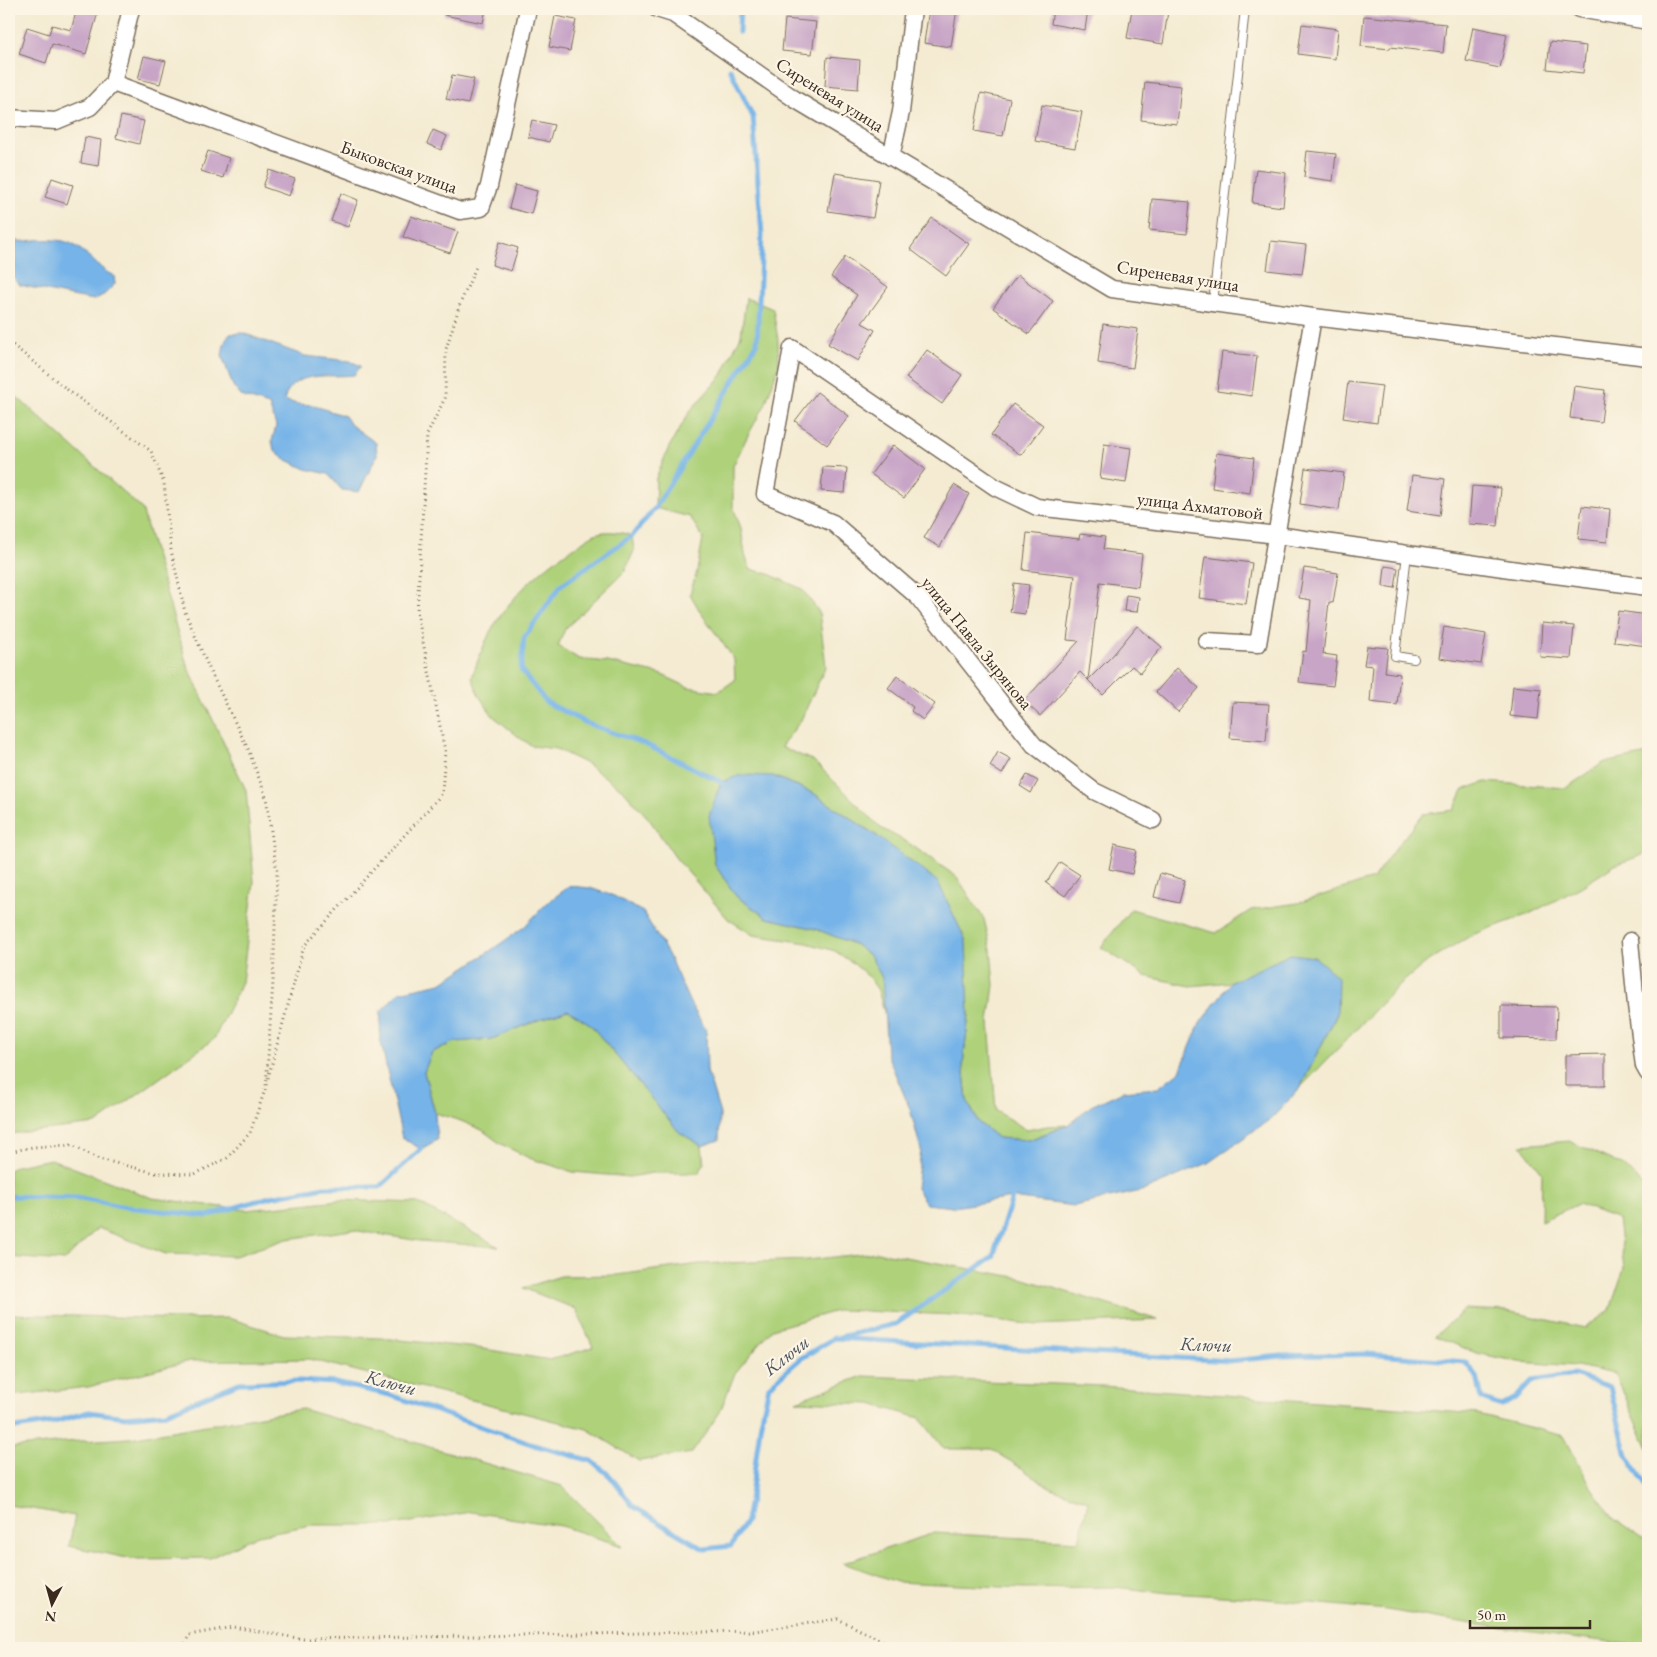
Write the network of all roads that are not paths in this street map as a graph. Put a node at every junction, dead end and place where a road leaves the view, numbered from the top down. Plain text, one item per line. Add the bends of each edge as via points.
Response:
1 (131, 9) edge
2 (528, 9) edge
3 (657, 9) edge
4 (913, 9) edge
5 (1245, 9) edge
6 (1579, 9) edge
7 (1648, 21) edge
8 (112, 83) junction
9 (9, 118) edge
10 (891, 156) junction
11 (1213, 303) junction
12 (1313, 317) junction
13 (792, 348) joint
14 (1648, 357) edge
15 (1277, 535) junction
16 (1407, 554) junction
17 (1648, 587) edge
18 (1207, 641) dead end
19 (1414, 659) dead end
20 (1153, 820) dead end
21 (1630, 941) dead end
22 (1648, 1073) edge

1 - 8 street
2 - 8 street, Быковская улица via 489,186 481,208 460,210
3 - 10 street, Сиреневая улица via 673,14 796,100
4 - 10 street via 901,112
5 - 11 lane
6 - 7 street
8 - 9 street via 90,107 56,121
10 - 11 street, Сиреневая улица via 1112,289
11 - 12 street, Сиреневая улица
12 - 14 street, Сиреневая улица
12 - 15 street
13 - 15 street, улица Ахматовой via 995,487 1038,507
13 - 20 street, улица Павла Зырянова via 766,494 833,523 918,597 1034,745 1094,791
15 - 16 street, улица Ахматовой
15 - 18 street via 1258,644
16 - 17 street, улица Ахматовой
16 - 19 lane via 1395,656
21 - 22 street via 1644,1066

